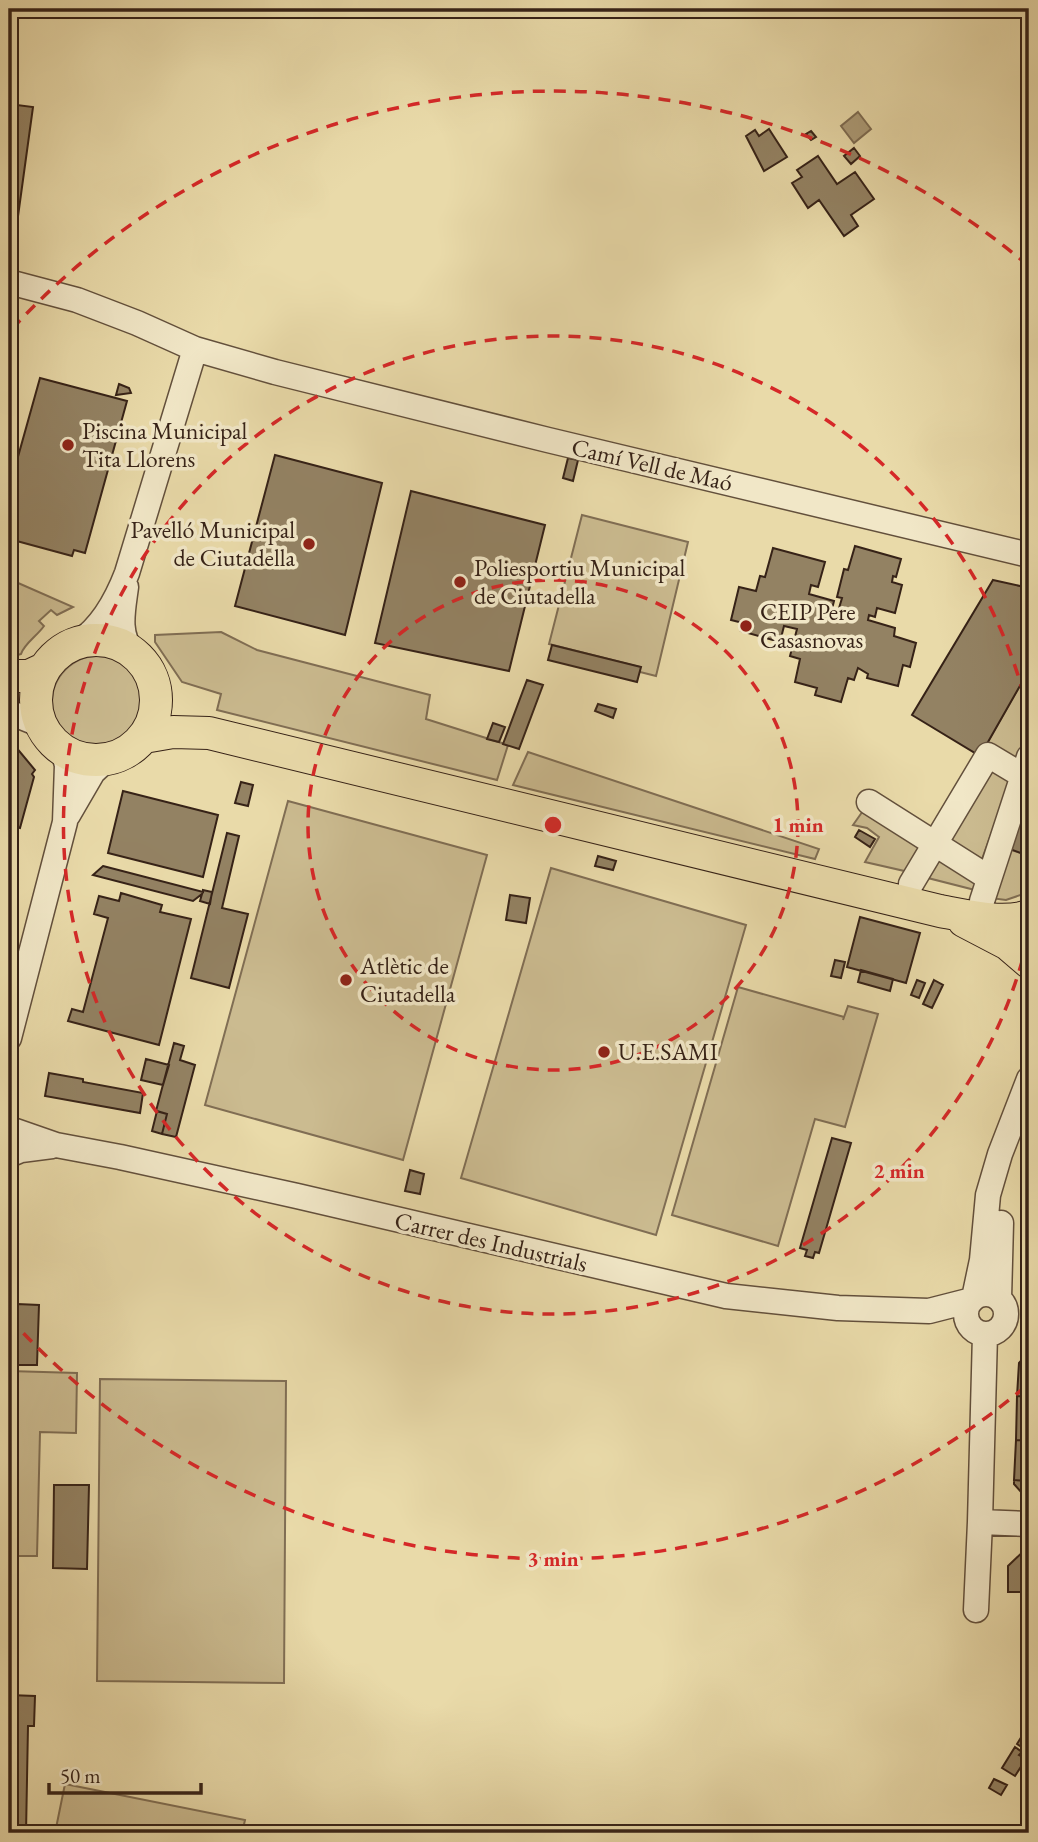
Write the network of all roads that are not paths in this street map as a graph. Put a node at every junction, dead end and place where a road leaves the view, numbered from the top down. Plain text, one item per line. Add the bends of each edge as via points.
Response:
1 (9, 282) edge
2 (195, 349) junction
3 (1029, 555) edge
4 (127, 573) junction
5 (79, 642) junction
6 (133, 653) junction
7 (44, 669) junction
8 (9, 676) edge
9 (9, 689) edge
10 (156, 691) junction
11 (29, 717) edge
12 (207, 733) junction
13 (144, 737) junction
14 (63, 751) junction
15 (106, 760) junction
16 (1026, 767) edge
17 (869, 802) dead end
18 (65, 822) junction
19 (935, 844) junction
20 (911, 884) dead end
21 (940, 911) junction
22 (1029, 916) edge
23 (1029, 962) edge
24 (9, 1038) edge
25 (1029, 1079) edge
26 (1029, 1121) edge
27 (9, 1128) edge
28 (56, 1145) junction
29 (9, 1155) edge
30 (973, 1299) junction
31 (1011, 1308) edge
32 (929, 1311) junction
33 (979, 1331) junction
34 (980, 1522) junction
35 (1029, 1524) edge
36 (976, 1610) dead end

1 - 2 street, Camí Vell de Maó via 76,300
2 - 3 street, Camí Vell de Maó via 548,440
2 - 4 street
4 - 5 street via 97,626
4 - 6 street via 123,636
5 - 6 main road via 113,642
5 - 7 main road via 62,650
6 - 10 main road via 148,669
7 - 8 main road via 29,676
7 - 11 main road
9 - 11 main road via 28,702
10 - 12 main road via 167,706
10 - 13 main road via 155,715
11 - 14 main road
12 - 13 main road
12 - 21 main road
13 - 15 main road via 134,748
14 - 15 main road via 84,759
14 - 18 street via 67,765
15 - 18 street via 93,772
16 - 19 street via 988,755
16 - 19 street via 986,889
17 - 19 street
18 - 24 street
19 - 20 street
21 - 22 main road via 996,919
21 - 23 main road via 1008,944
25 - 30 street via 988,1195
26 - 31 street via 1003,1200 999,1247
27 - 28 street, Carrer des Industrials
27 - 29 street via 13,1140
28 - 29 street, Carrer des Industrials
28 - 32 street, Carrer des Industrials via 726,1296 838,1308
30 - 31 street via 987,1294
30 - 32 street, Carrer des Industrials
30 - 33 street via 966,1316
31 - 33 street via 998,1330
32 - 33 street, Carrer des Industrials
33 - 34 street
34 - 35 street
34 - 36 street

